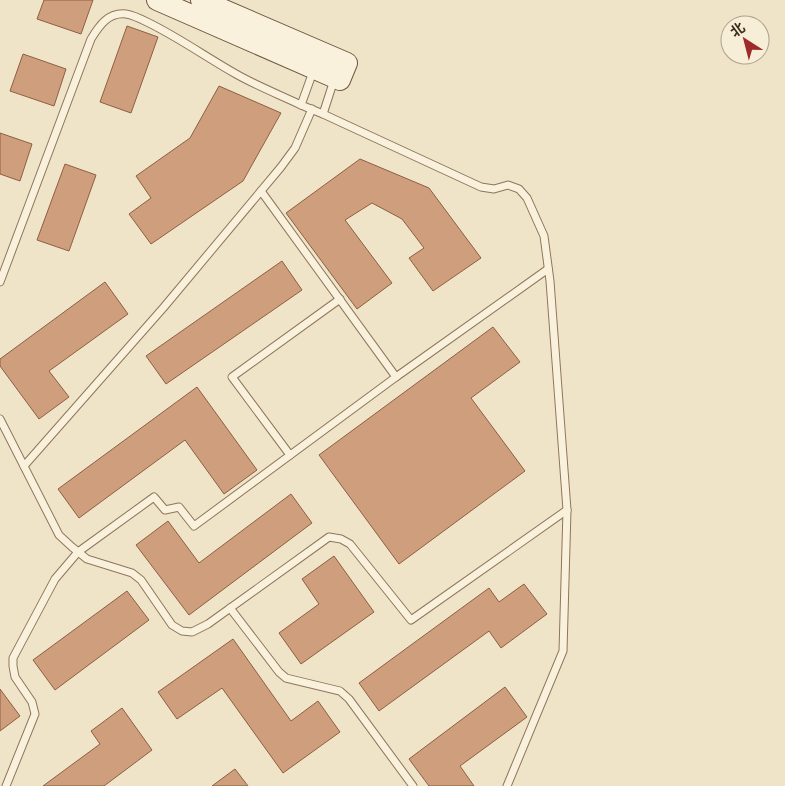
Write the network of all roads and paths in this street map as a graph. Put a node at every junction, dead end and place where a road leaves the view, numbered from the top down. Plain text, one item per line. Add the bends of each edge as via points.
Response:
1 (157, 0) edge
2 (201, 0) edge
3 (314, 69) junction
4 (335, 78) junction
5 (301, 105) junction
6 (312, 109) junction
7 (323, 114) junction
8 (261, 191) junction
9 (548, 269) junction
10 (0, 282) edge
11 (340, 299) junction
12 (396, 377) junction
13 (0, 419) edge
14 (290, 455) junction
15 (24, 466) junction
16 (567, 510) junction
17 (78, 552) junction
18 (230, 608) junction
19 (6, 786) edge
20 (413, 786) edge
21 (507, 786) edge

1 - 3 street
2 - 4 street via 347,64 340,80
3 - 4 street
3 - 5 lane
4 - 7 lane
5 - 6 lane
5 - 10 lane via 238,75 140,19 126,14 105,19 91,39
6 - 7 lane
6 - 8 lane via 295,148
7 - 9 lane via 481,187 494,189 508,185 518,189 527,198 544,236
8 - 11 lane
8 - 15 lane
9 - 12 lane
9 - 16 lane
11 - 12 lane
11 - 14 lane via 232,377
12 - 14 lane
13 - 15 lane
14 - 17 lane via 194,526 180,507 165,510 154,497
15 - 17 lane via 59,535
16 - 18 lane via 411,620 350,544 329,537
16 - 21 lane via 563,651
17 - 18 lane via 87,559 132,573 141,580 172,626 182,632 192,632
17 - 19 lane via 55,579 13,658 15,677 32,702 35,714
18 - 20 lane via 286,678 340,691 349,699

